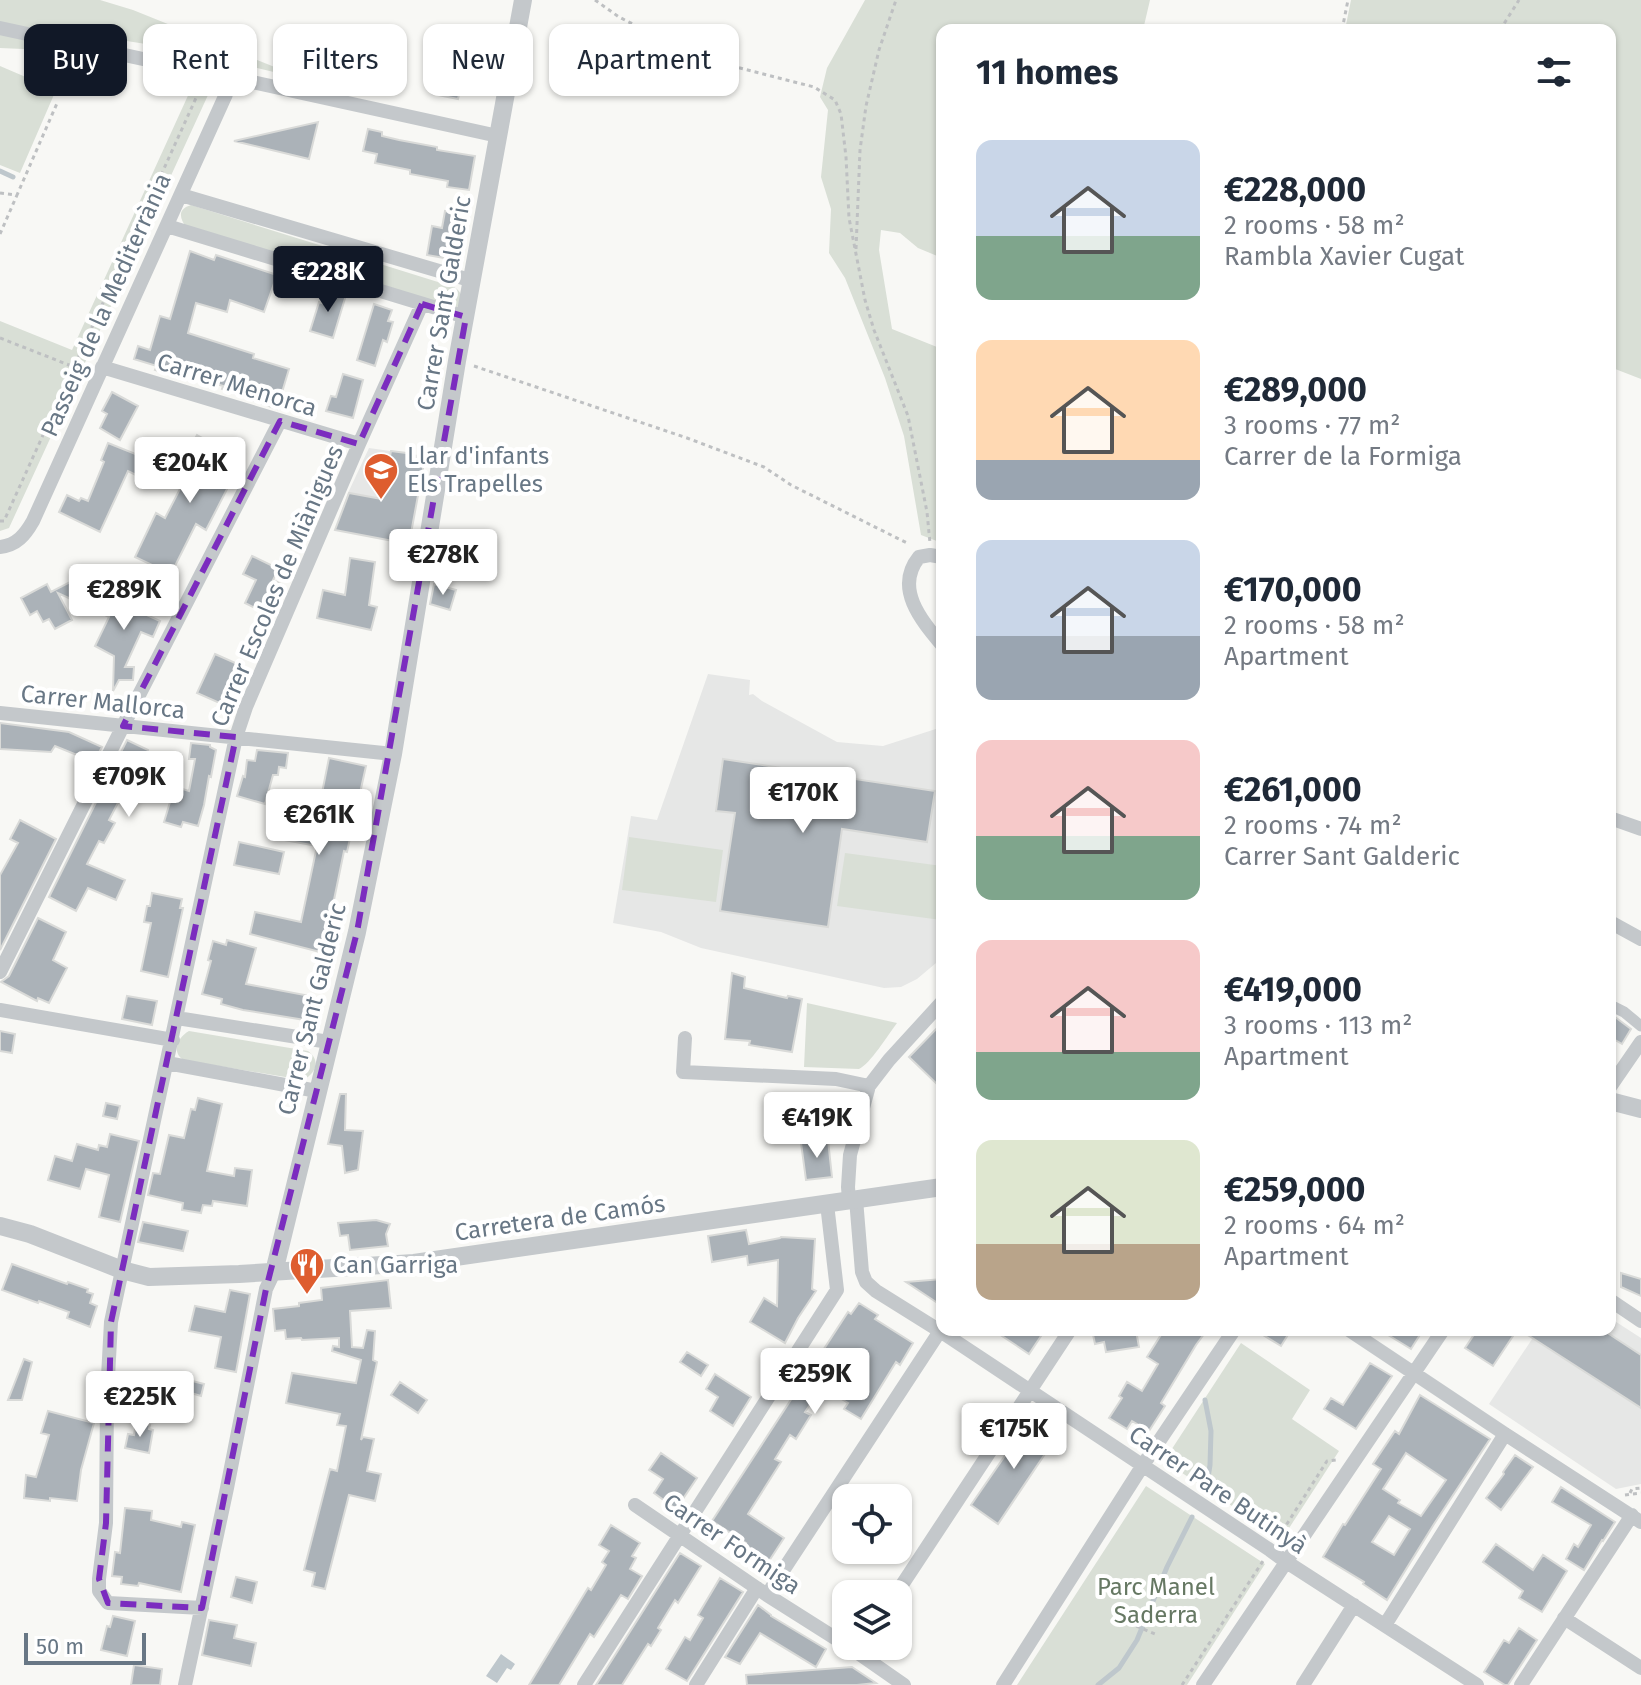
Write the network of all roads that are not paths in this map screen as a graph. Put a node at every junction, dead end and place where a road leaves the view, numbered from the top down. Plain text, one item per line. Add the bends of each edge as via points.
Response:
1 (523, 0) edge
2 (0, 28) edge
3 (143, 59) edge
4 (257, 83) edge
5 (225, 96) edge
6 (498, 136) junction
7 (181, 195) junction
8 (167, 226) junction
9 (473, 281) junction
10 (422, 304) junction
11 (466, 317) junction
12 (102, 367) junction
13 (280, 421) junction
14 (359, 444) junction
15 (0, 547) edge
16 (936, 556) edge
17 (936, 638) edge
18 (0, 713) edge
19 (123, 726) junction
20 (236, 737) junction
21 (393, 754) junction
22 (1616, 820) edge
23 (1641, 829) edge
24 (1616, 925) edge
25 (1641, 939) edge
26 (0, 972) edge
27 (1616, 1008) edge
28 (936, 1009) edge
29 (0, 1010) edge
30 (177, 1018) junction
31 (1641, 1026) edge
32 (685, 1038) dead end
33 (173, 1040) junction
34 (329, 1042) junction
35 (1641, 1042) edge
36 (167, 1063) junction
37 (1616, 1078) edge
38 (869, 1086) junction
39 (317, 1091) junction
40 (1616, 1103) edge
41 (1641, 1109) edge
42 (936, 1188) edge
43 (852, 1200) junction
44 (827, 1204) junction
45 (0, 1226) edge
46 (122, 1270) junction
47 (274, 1272) junction
48 (862, 1272) junction
49 (835, 1276) junction
50 (1616, 1304) edge
51 (1641, 1321) edge
52 (936, 1328) edge
53 (937, 1336) edge
54 (947, 1336) edge
55 (1066, 1336) edge
56 (1230, 1336) edge
57 (1358, 1336) edge
58 (1439, 1336) edge
59 (1413, 1372) junction
60 (1029, 1391) junction
61 (1505, 1434) junction
62 (1143, 1465) junction
63 (635, 1505) dead end
64 (1636, 1518) edge
65 (678, 1536) junction
66 (1285, 1561) junction
67 (905, 1580) edge
68 (762, 1592) junction
69 (1354, 1605) junction
70 (202, 1608) junction
71 (1564, 1618) junction
72 (1385, 1625) junction
73 (832, 1634) edge
74 (870, 1660) edge
75 (1641, 1668) edge
76 (185, 1685) edge
77 (584, 1685) edge
78 (696, 1685) edge
79 (904, 1685) edge
80 (1003, 1685) edge
81 (1203, 1685) edge
82 (1303, 1685) edge
83 (1477, 1685) edge
84 (1521, 1685) edge

1 - 6 street, Carrer Sant Galderic
2 - 3 street
4 - 6 street
5 - 7 street, Passeig de la Mediterrània
6 - 9 street, Carrer Sant Galderic
7 - 8 street, Passeig de la Mediterrània
7 - 9 street
8 - 10 street
8 - 12 street, Passeig de la Mediterrània
9 - 11 street, Carrer Sant Galderic
10 - 11 street
10 - 14 street, Carrer Escoles de Miànigues
11 - 21 street, Carrer Sant Galderic
12 - 13 street, Carrer Menorca
12 - 15 street, Passeig de la Mediterrània via 27,531
13 - 14 street, Carrer Menorca
13 - 19 street
14 - 20 street, Carrer Escoles de Miànigues
16 - 17 street via 919,557 908,589 921,621
18 - 19 street, Carrer Mallorca
19 - 20 street, Carrer Mallorca
19 - 26 street
20 - 21 street, Carrer Mallorca
20 - 30 street, Carrer Escoles de Miànigues
21 - 34 street, Carrer Sant Galderic
22 - 23 street
24 - 25 street
27 - 31 street
28 - 38 street
29 - 33 street
30 - 33 street, Carrer Escoles de Miànigues
30 - 34 street
32 - 38 street via 683,1072 836,1079
33 - 36 street, Carrer Escoles de Miànigues
34 - 39 street, Carrer Sant Galderic
35 - 37 street
36 - 39 street
36 - 46 street, Carrer Escoles de Miànigues
38 - 43 street via 850,1155
39 - 47 street, Carrer Sant Galderic
40 - 41 street
42 - 43 street, Carretera de Camós
43 - 44 street, Carretera de Camós
43 - 48 street
44 - 47 street, Carretera de Camós via 414,1263
44 - 49 street
45 - 46 street, Carretera de Camós
46 - 47 street, Carretera de Camós via 149,1277
46 - 70 street, Carrer Escoles de Miànigues via 111,1322 99,1591 108,1603
47 - 70 street via 266,1289
48 - 49 street
48 - 52 street, Carrer Pare Butinyà via 876,1291
49 - 65 street via 837,1290
50 - 51 street
53 - 68 street
54 - 60 street, Carrer Pare Butinyà
55 - 60 street
56 - 62 street
57 - 59 street
58 - 59 street
59 - 61 street
59 - 66 street
60 - 62 street, Carrer Pare Butinyà
60 - 67 street
61 - 64 street
61 - 72 street
62 - 66 street, Carrer Pare Butinyà
62 - 80 street
63 - 65 street, Carrer Formiga
64 - 71 street
65 - 68 street, Carrer Formiga
65 - 77 street
66 - 69 street, Carrer Pare Butinyà
66 - 81 street
68 - 73 street, Carrer Formiga
68 - 78 street
69 - 72 street, Carrer Pare Butinyà
69 - 82 street
70 - 76 street
71 - 75 street
71 - 84 street
72 - 83 street, Carrer Pare Butinyà
74 - 79 street, Carrer Formiga

